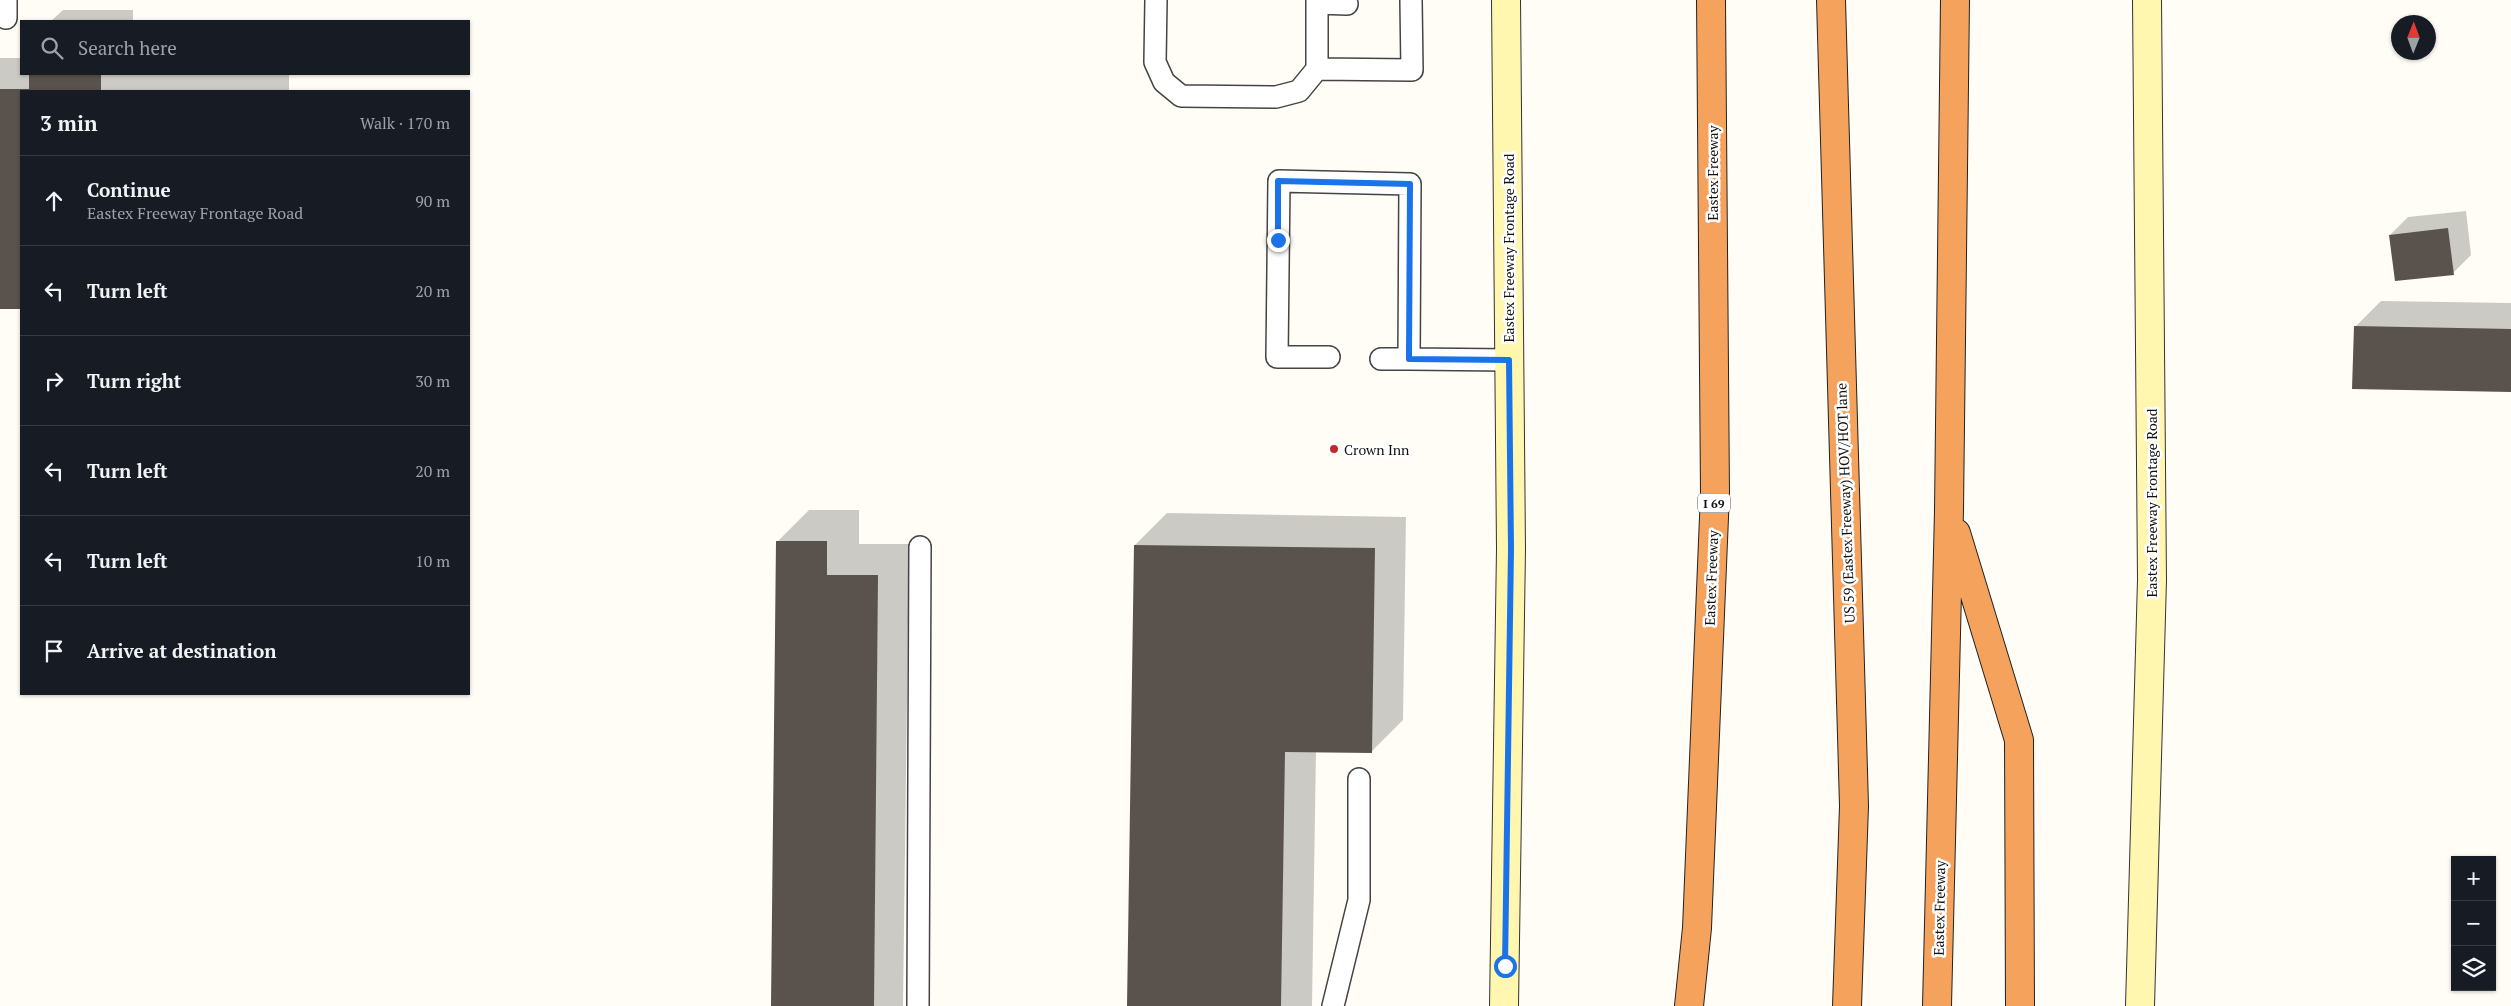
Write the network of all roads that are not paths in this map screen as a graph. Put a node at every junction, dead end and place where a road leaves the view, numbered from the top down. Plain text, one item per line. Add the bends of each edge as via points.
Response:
1 (1156, 0) edge
2 (1506, 0) edge
3 (1711, 0) edge
4 (1831, 0) edge
5 (1955, 0) edge
6 (2147, 0) edge
7 (1317, 2) edge
8 (1406, 3) edge
9 (1347, 4) dead end
10 (1317, 69) junction
11 (1329, 357) dead end
12 (1381, 359) dead end
13 (1409, 359) junction
14 (1509, 360) junction
15 (1949, 510) junction
16 (920, 547) dead end
17 (1359, 779) dead end
18 (918, 1006) edge
19 (1333, 1006) edge
20 (1504, 1006) edge
21 (1689, 1006) edge
22 (1848, 1006) edge
23 (1937, 1006) edge
24 (2020, 1006) edge
25 (2140, 1006) edge

1 - 10 lane via 1155,62 1164,82 1181,96 1276,97 1299,91
2 - 14 main road, Eastex Freeway Frontage Road
3 - 21 highway, Eastex Freeway / I 69 via 1715,493 1697,928
4 - 22 highway, US 59 (Eastex Freeway) HOV/HOT lane via 1854,806
5 - 15 highway, Eastex Freeway
6 - 25 main road, Eastex Freeway Frontage Road via 2152,580
7 - 9 lane
7 - 10 lane
8 - 10 lane via 1412,70
11 - 13 lane via 1277,357 1278,181 1410,184
12 - 13 lane
13 - 14 lane
14 - 20 main road, Eastex Freeway Frontage Road via 1511,549
15 - 23 highway, Eastex Freeway
15 - 24 highway via 2019,740
16 - 18 lane
17 - 19 lane via 1359,900

